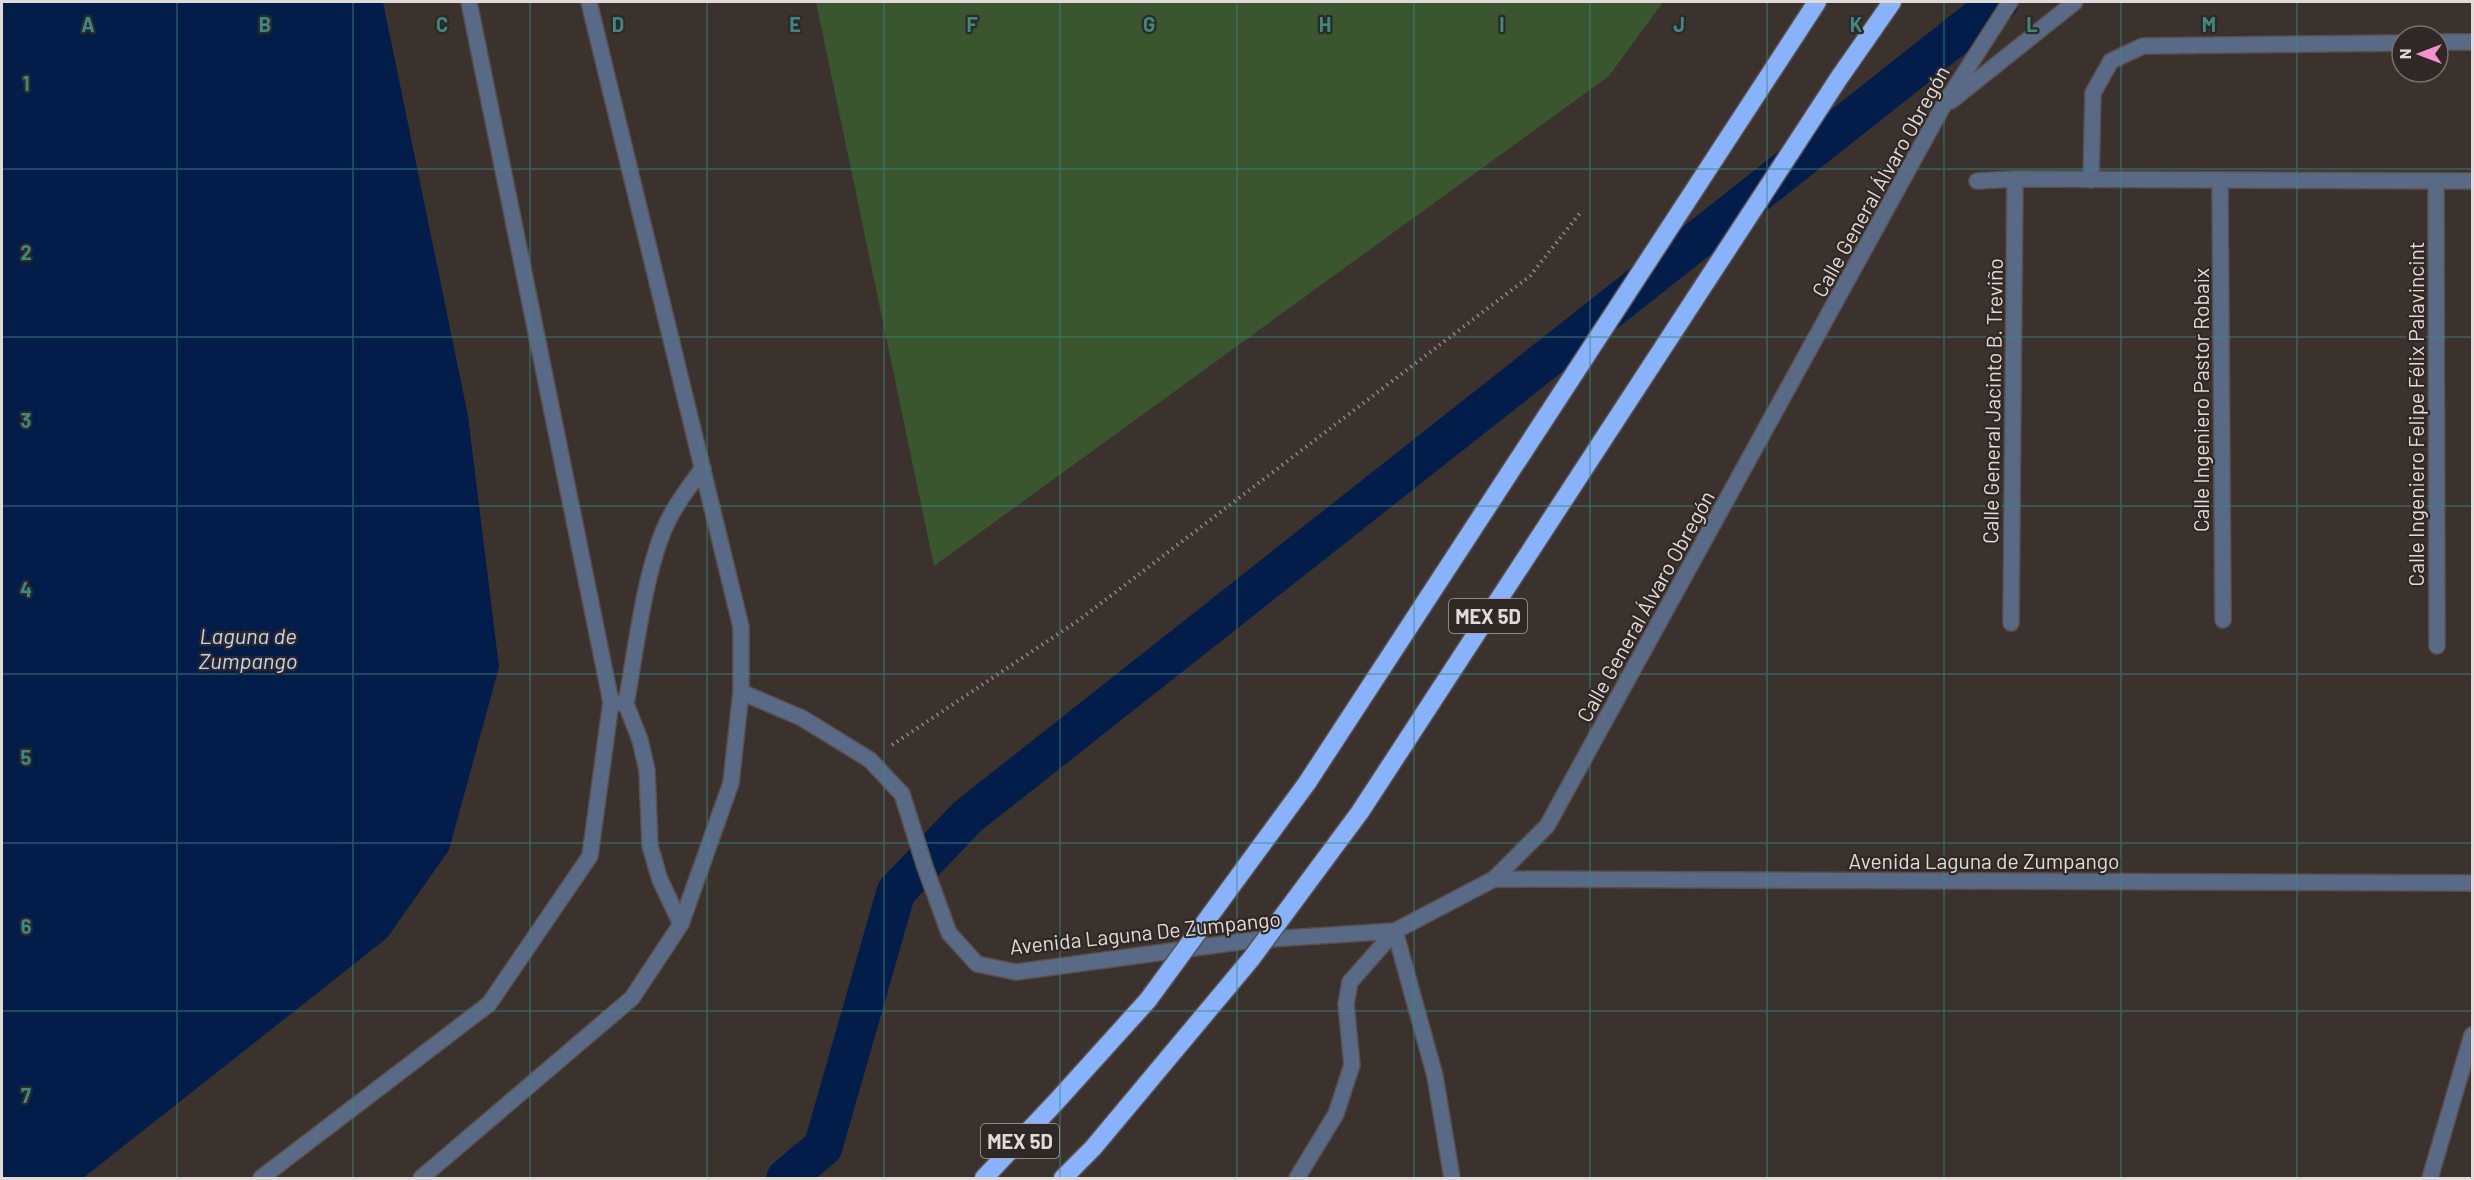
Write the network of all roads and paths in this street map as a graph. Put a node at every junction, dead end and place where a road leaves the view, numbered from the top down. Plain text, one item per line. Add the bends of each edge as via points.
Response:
1 (470, 2) edge
2 (590, 2) edge
3 (1816, 2) edge
4 (1892, 2) edge
5 (2010, 2) edge
6 (2075, 2) edge
7 (2450, 42) edge
8 (2472, 42) edge
9 (2390, 43) edge
10 (1942, 108) junction
11 (2015, 179) junction
12 (2091, 180) junction
13 (2220, 180) junction
14 (1977, 181) dead end
15 (2436, 181) junction
16 (2472, 181) edge
17 (1580, 213) dead end
18 (703, 468) junction
19 (2223, 620) dead end
20 (2011, 623) dead end
21 (2437, 646) dead end
22 (741, 693) junction
23 (618, 703) junction
24 (870, 760) junction
25 (1494, 879) junction
26 (2472, 883) edge
27 (681, 924) junction
28 (1395, 930) junction
29 (2472, 1035) edge
30 (261, 1179) edge
31 (421, 1179) edge
32 (984, 1179) edge
33 (1063, 1179) edge
34 (1297, 1179) edge
35 (1452, 1179) edge
36 (2430, 1179) edge

1 - 23 street
2 - 18 street
3 - 32 highway, MEX 5D, bridge via 1307,783 1148,1000
4 - 33 highway, MEX 5D, bridge via 1360,812 1251,959
5 - 10 street, Calle General Álvaro Obregón
6 - 10 street
7 - 8 street
9 - 12 street via 2143,46 2111,61 2092,93
10 - 25 street, Calle General Álvaro Obregón via 1547,826
11 - 12 street
11 - 14 street
11 - 20 street, Calle General Jacinto B. Treviño
12 - 13 street
13 - 15 street
13 - 19 street, Calle Ingeniero Pastor Robaix
15 - 16 street
15 - 21 street, Calle Ingeniero Felipe Félix Palavincint
17 - 24 path via 1530,276 1080,620
18 - 22 street via 741,627
18 - 23 street via 665,528
22 - 24 street via 802,718
22 - 27 street via 731,783
23 - 27 street via 640,740 647,770 650,846
23 - 30 street via 590,856 489,1004
24 - 28 street, Avenida Laguna De Zumpango via 902,794 950,933 977,964 1016,972 1253,940
25 - 26 street, Avenida Laguna de Zumpango
25 - 28 street, Calle General Álvaro Obregón
27 - 31 street via 632,998
28 - 34 street, Calle General Álvaro Obregón via 1350,982 1346,1004 1352,1065 1336,1114
28 - 35 street via 1435,1077
29 - 36 street

